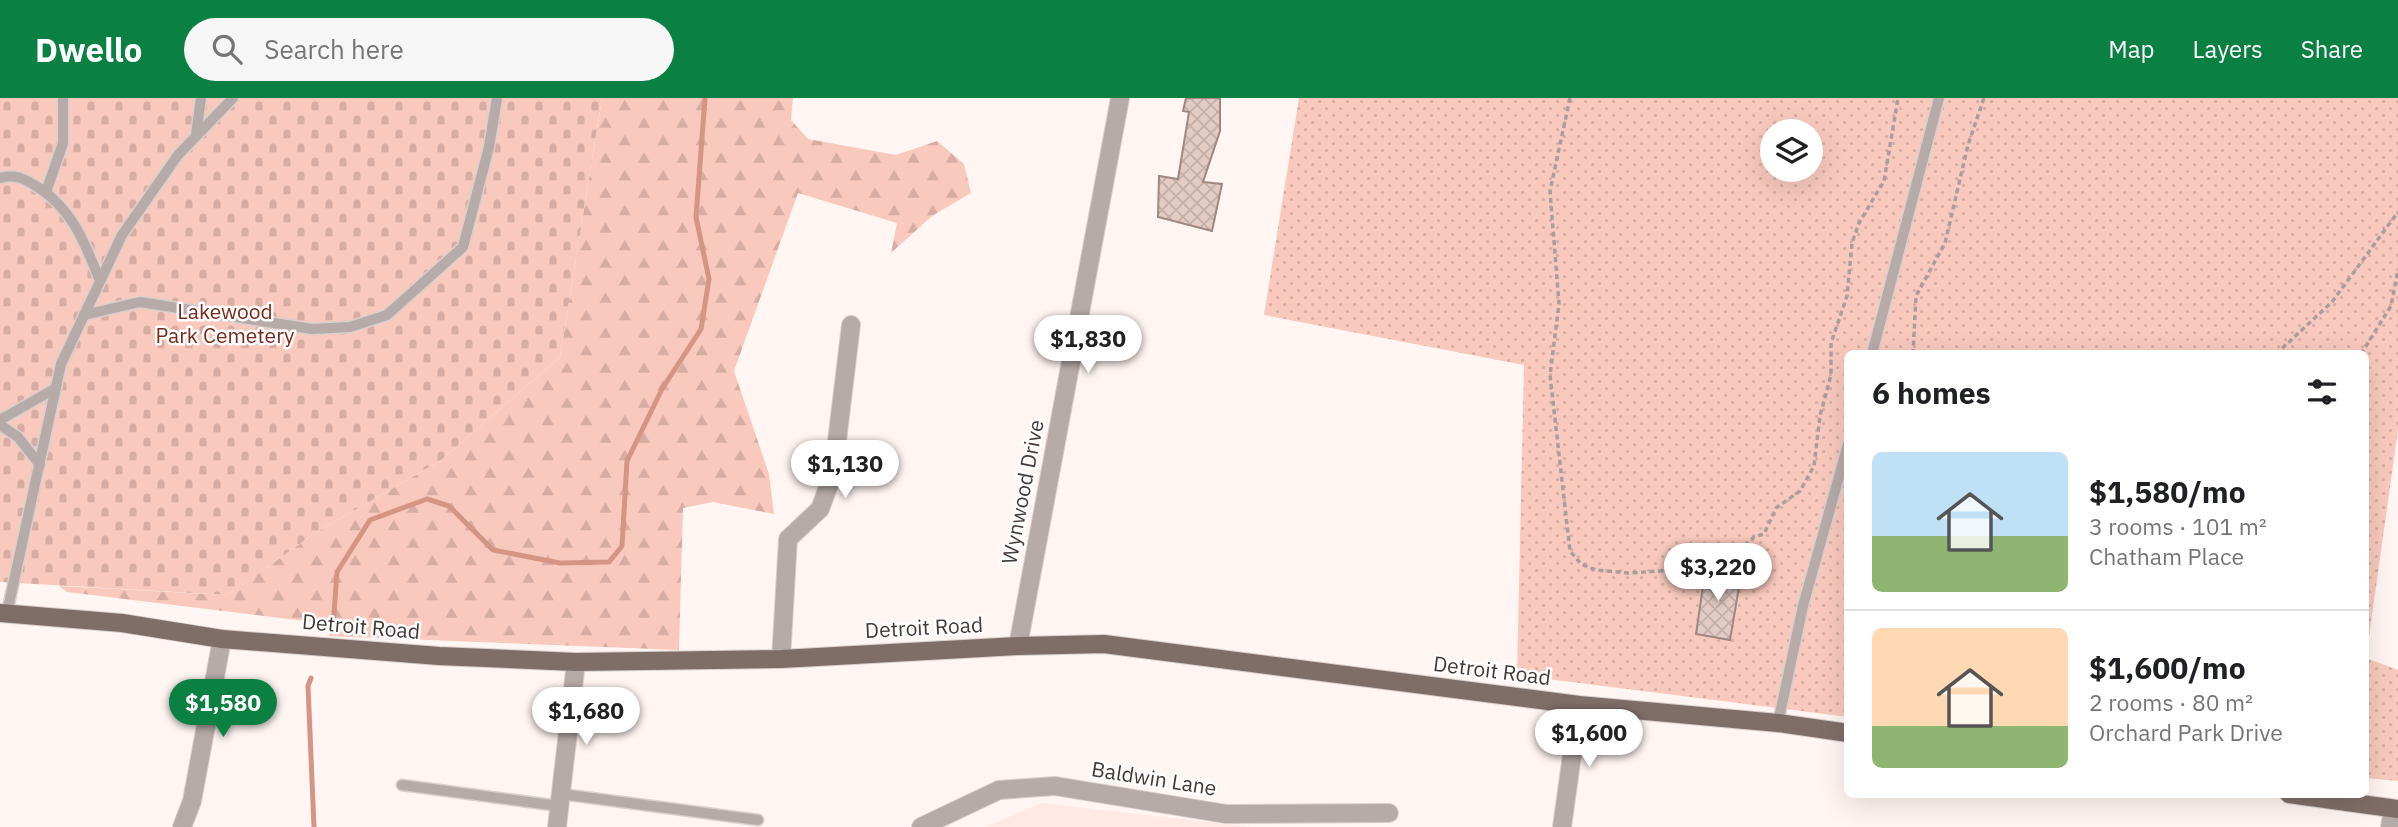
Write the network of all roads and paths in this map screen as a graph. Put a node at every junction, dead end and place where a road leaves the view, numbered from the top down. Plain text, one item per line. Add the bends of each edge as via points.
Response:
1 (63, 98) edge
2 (201, 98) edge
3 (233, 98) edge
4 (497, 98) edge
5 (1120, 98) edge
6 (1570, 98) edge
7 (1898, 98) edge
8 (1939, 98) edge
9 (1984, 98) edge
10 (196, 135) junction
11 (0, 178) edge
12 (46, 192) junction
13 (2398, 212) edge
14 (2398, 270) edge
15 (100, 281) junction
16 (84, 315) junction
17 (850, 325) dead end
18 (1873, 350) edge
19 (1913, 350) edge
20 (2280, 350) edge
21 (2364, 350) edge
22 (56, 388) junction
23 (0, 422) edge
24 (1844, 458) edge
25 (40, 465) junction
26 (3, 613) edge
27 (222, 639) junction
28 (1017, 646) junction
29 (781, 659) junction
30 (576, 663) junction
31 (1579, 705) junction
32 (1778, 723) junction
33 (1844, 732) edge
34 (402, 785) dead end
35 (2317, 798) edge
36 (560, 800) junction
37 (2395, 809) edge
38 (1389, 813) dead end
39 (758, 820) dead end
40 (182, 827) edge
41 (557, 827) edge
42 (921, 827) edge
43 (1562, 827) edge
44 (2390, 827) edge

1 - 12 lane via 63,143
2 - 10 lane
3 - 10 lane
4 - 16 lane via 463,247 387,315 351,327 312,329 140,302
5 - 28 street, Wynwood Drive
6 - 7 path via 1549,204 1559,304 1549,375 1566,539 1573,556 1585,566 1628,573 1683,569 1740,554 1754,537 1764,534 1776,508 1807,482 1831,375 1831,343 1847,296 1852,243 1884,181
8 - 18 lane
9 - 19 path via 1945,243 1916,296
10 - 15 lane via 122,235
11 - 12 lane via 23,178
12 - 15 lane via 66,211 83,238
13 - 20 path via 2332,302
14 - 21 path via 2391,306
15 - 16 lane
16 - 22 lane via 61,364
17 - 29 street via 832,474 820,509 788,539
22 - 23 lane
22 - 25 lane
23 - 25 lane
24 - 32 lane via 1803,606
25 - 26 lane
26 - 27 main road, Detroit Road via 122,623
27 - 30 main road, Detroit Road
27 - 40 street via 192,801
28 - 29 main road, Detroit Road
28 - 31 main road, Detroit Road via 1104,645
29 - 30 main road, Detroit Road
30 - 36 street
31 - 32 main road, Detroit Road
31 - 43 street
32 - 33 main road, Detroit Road
34 - 36 lane
35 - 37 main road
36 - 39 lane
36 - 41 street
37 - 44 street
38 - 42 street, Baldwin Lane via 1226,814 1055,786 999,790

